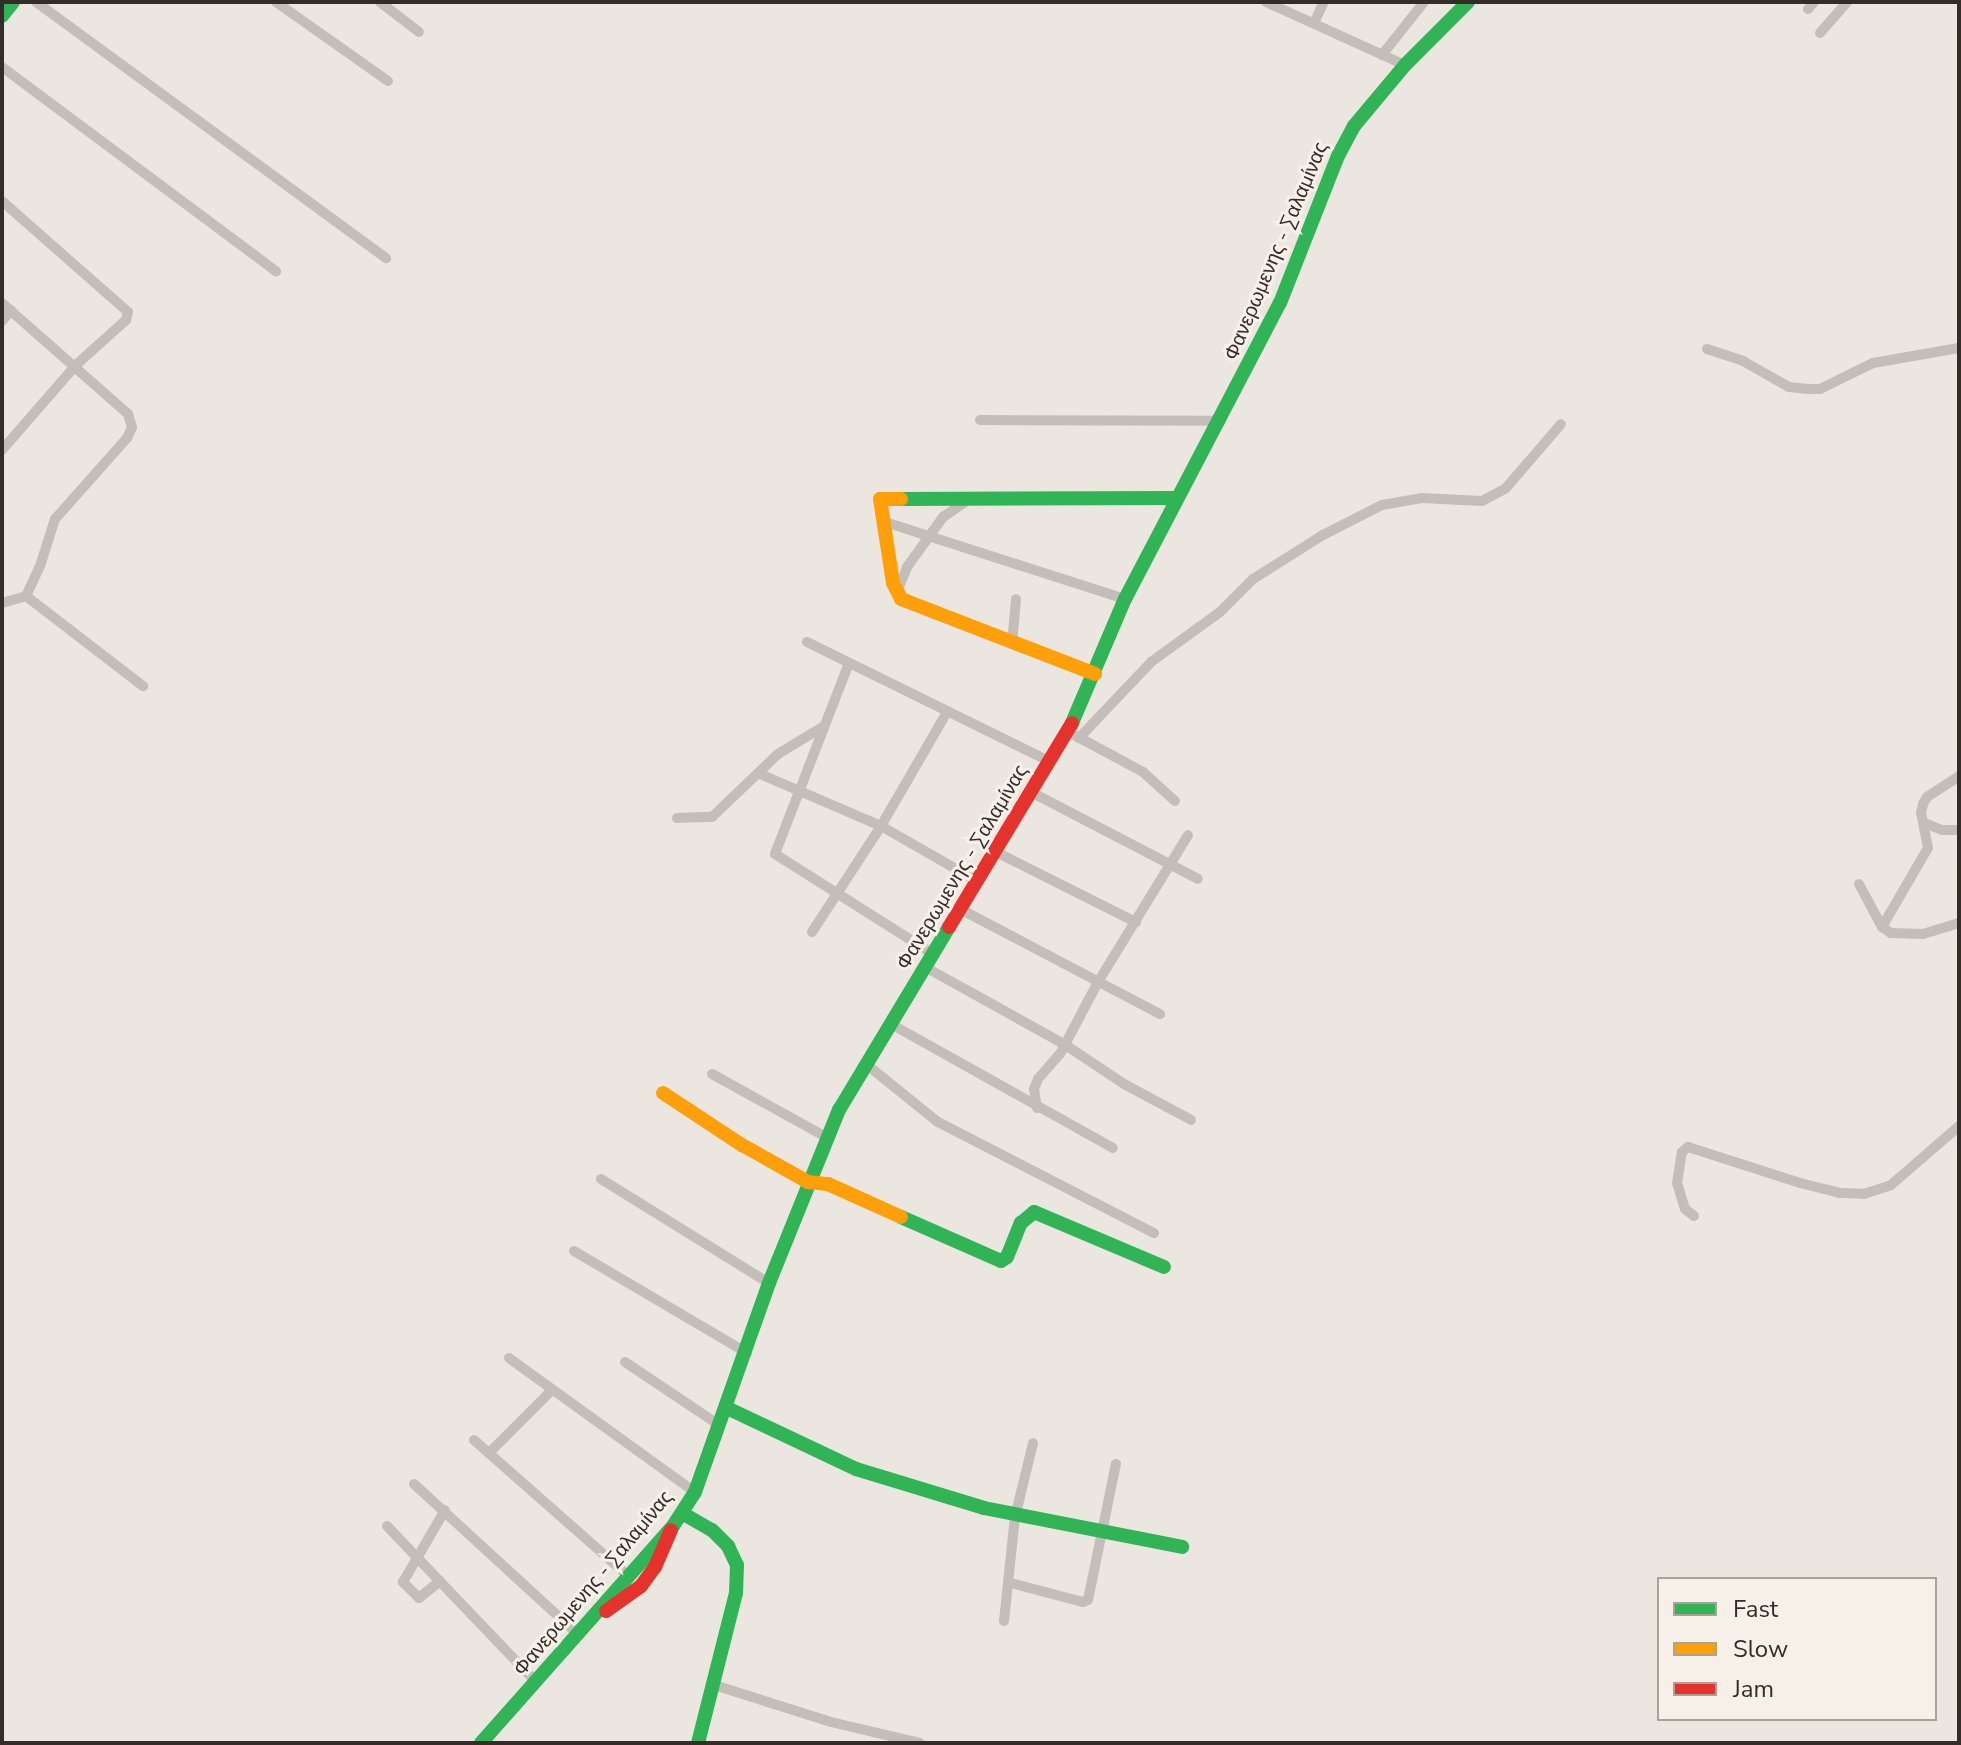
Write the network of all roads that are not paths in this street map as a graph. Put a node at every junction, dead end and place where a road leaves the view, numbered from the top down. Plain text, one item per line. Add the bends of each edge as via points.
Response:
1 (13, 2) edge
2 (36, 2) edge
3 (276, 2) edge
4 (380, 2) edge
5 (1266, 2) edge
6 (1324, 2) edge
7 (1424, 2) edge
8 (1468, 2) edge
9 (1847, 2) edge
10 (2, 16) edge
11 (1314, 23) junction
12 (419, 32) dead end
13 (1820, 33) dead end
14 (1382, 55) junction
15 (1405, 65) junction
16 (2, 67) edge
17 (388, 81) dead end
18 (2, 201) edge
19 (386, 258) dead end
20 (276, 271) dead end
21 (2, 303) edge
22 (11, 310) junction
23 (2, 321) edge
24 (1959, 348) edge
25 (1707, 349) dead end
26 (76, 365) junction
27 (980, 420) dead end
28 (1221, 421) junction
29 (1561, 424) dead end
30 (2, 450) edge
31 (1176, 498) junction
32 (968, 500) junction
33 (885, 522) junction
34 (932, 536) junction
35 (897, 592) junction
36 (26, 596) junction
37 (1016, 599) dead end
38 (1125, 599) junction
39 (2, 603) edge
40 (807, 642) dead end
41 (1012, 644) junction
42 (849, 663) junction
43 (1095, 674) junction
44 (143, 686) dead end
45 (947, 712) junction
46 (825, 725) junction
47 (1073, 735) junction
48 (1049, 761) junction
49 (760, 774) junction
50 (1959, 776) edge
51 (800, 792) junction
52 (1031, 792) junction
53 (1175, 801) dead end
54 (677, 818) dead end
55 (1924, 823) junction
56 (881, 826) junction
57 (1959, 830) edge
58 (1188, 835) dead end
59 (994, 851) junction
60 (1170, 865) junction
61 (1198, 879) dead end
62 (977, 881) junction
63 (1859, 884) dead end
64 (837, 892) junction
65 (960, 909) junction
66 (1136, 922) junction
67 (1959, 923) edge
68 (1882, 927) junction
69 (812, 932) dead end
70 (929, 961) junction
71 (1098, 982) junction
72 (1160, 1014) dead end
73 (891, 1024) junction
74 (1064, 1044) junction
75 (866, 1064) junction
76 (712, 1074) dead end
77 (663, 1093) dead end
78 (1037, 1108) junction
79 (1191, 1120) dead end
80 (1959, 1126) edge
81 (826, 1137) junction
82 (1113, 1148) dead end
83 (601, 1179) dead end
84 (808, 1182) junction
85 (1694, 1216) dead end
86 (1154, 1233) dead end
87 (574, 1251) dead end
88 (1164, 1267) dead end
89 (769, 1283) junction
90 (747, 1353) junction
91 (509, 1358) dead end
92 (625, 1362) dead end
93 (552, 1390) junction
94 (727, 1408) junction
95 (719, 1425) junction
96 (474, 1440) dead end
97 (1033, 1443) dead end
98 (489, 1453) junction
99 (1116, 1464) dead end
100 (414, 1484) dead end
101 (695, 1492) junction
102 (445, 1510) junction
103 (682, 1513) junction
104 (1015, 1517) junction
105 (387, 1526) dead end
106 (673, 1526) junction
107 (1101, 1533) junction
108 (1182, 1547) dead end
109 (417, 1557) junction
110 (628, 1576) junction
111 (440, 1581) junction
112 (1011, 1583) junction
113 (1004, 1621) dead end
114 (591, 1622) junction
115 (579, 1635) junction
116 (536, 1682) junction
117 (711, 1684) junction
118 (481, 1743) edge
119 (698, 1743) edge
120 (920, 1743) edge

1 - 10 main road
2 - 19 street
3 - 17 street
4 - 12 street
5 - 11 street
6 - 11 street
7 - 14 street
8 - 15 main road, Φανερωμενης - Σαλαμίνας
9 - 13 street
11 - 14 street
14 - 15 street
15 - 28 main road, Φανερωμενης - Σαλαμίνας via 1354,126 1338,156 1285,291
16 - 20 street
18 - 26 street via 128,312 126,320
21 - 22 street
22 - 23 street
22 - 26 street
24 - 25 street via 1873,363 1820,389 1789,387 1743,361
26 - 30 street
26 - 36 street via 128,414 132,427 55,519
27 - 28 street
28 - 31 main road, Φανερωμενης - Σαλαμίνας
29 - 47 street via 1506,488 1482,501 1421,498 1382,505 1253,579 1220,612 1151,662
31 - 32 main road
31 - 38 main road, Φανερωμενης - Σαλαμίνας
32 - 33 main road via 880,499
32 - 34 street via 943,517
33 - 34 street
33 - 35 main road
34 - 35 street via 907,567
34 - 38 street
35 - 41 main road via 919,608
36 - 39 street
36 - 44 street
37 - 41 street
38 - 43 main road, Φανερωμενης - Σαλαμίνας
40 - 42 street
41 - 43 main road
42 - 45 street
42 - 46 street
43 - 47 main road, Φανερωμενης - Σαλαμίνας
45 - 48 street
45 - 56 street
46 - 49 street via 782,750
46 - 51 street
47 - 48 main road, Φανερωμενης - Σαλαμίνας
47 - 53 street via 1143,772
48 - 52 main road, Φανερωμενης - Σαλαμίνας
49 - 51 street
49 - 54 street via 712,817
50 - 55 street via 1927,797 1921,813
51 - 56 street
51 - 64 street via 775,854
52 - 59 main road, Φανερωμενης - Σαλαμίνας
52 - 60 street
55 - 57 street
55 - 68 street via 1929,840 1925,856
56 - 62 street
56 - 64 street
58 - 60 street
59 - 62 main road, Φανερωμενης - Σαλαμίνας
59 - 66 street
60 - 61 street
60 - 66 street
62 - 65 main road, Φανερωμενης - Σαλαμίνας
63 - 68 street
64 - 69 street
64 - 70 street
65 - 70 main road, Φανερωμενης - Σαλαμίνας
65 - 71 street
66 - 71 street
67 - 68 street via 1906,936
70 - 73 main road, Φανερωμενης - Σαλαμίνας
70 - 74 street
71 - 72 street
71 - 74 street
73 - 75 main road, Φανερωμενης - Σαλαμίνας
73 - 78 street
74 - 78 street via 1034,1089
74 - 79 street
75 - 81 main road, Φανερωμενης - Σαλαμίνας
75 - 86 street via 938,1122
76 - 81 street
77 - 84 main road
78 - 82 street
80 - 85 street via 1891,1185 1864,1194 1813,1186 1688,1147 1682,1152 1677,1183 1685,1209
81 - 84 main road, Φανερωμενης - Σαλαμίνας
83 - 89 street
84 - 88 main road via 828,1184 1001,1261 1021,1223 1034,1212
84 - 89 main road, Φανερωμενης - Σαλαμίνας
87 - 90 street
89 - 90 main road, Φανερωμενης - Σαλαμίνας
90 - 94 main road, Φανερωμενης - Σαλαμίνας
91 - 93 street
92 - 95 street
93 - 98 street
93 - 101 street
94 - 95 main road, Φανερωμενης - Σαλαμίνας
94 - 104 main road via 856,1469
95 - 101 main road, Φανερωμενης - Σαλαμίνας
96 - 98 street
97 - 104 street
98 - 110 street
99 - 107 street
100 - 102 street
101 - 103 main road, Φανερωμενης - Σαλαμίνας
102 - 109 street
102 - 115 street
103 - 106 main road, Φανερωμενης - Σαλαμίνας
103 - 117 main road via 712,1530 737,1565 736,1593
104 - 107 main road
104 - 112 street
105 - 109 street
106 - 110 main road, Φανερωμενης - Σαλαμίνας
106 - 114 main road via 641,1586
107 - 108 main road
107 - 112 street via 1086,1602
109 - 111 street
109 - 111 street via 404,1577 406,1589 419,1598
110 - 114 main road, Φανερωμενης - Σαλαμίνας
111 - 116 street
112 - 113 street
114 - 115 main road, Φανερωμενης - Σαλαμίνας
115 - 116 main road, Φανερωμενης - Σαλαμίνας
116 - 118 main road, Φανερωμενης - Σαλαμίνας
117 - 119 main road
117 - 120 street

